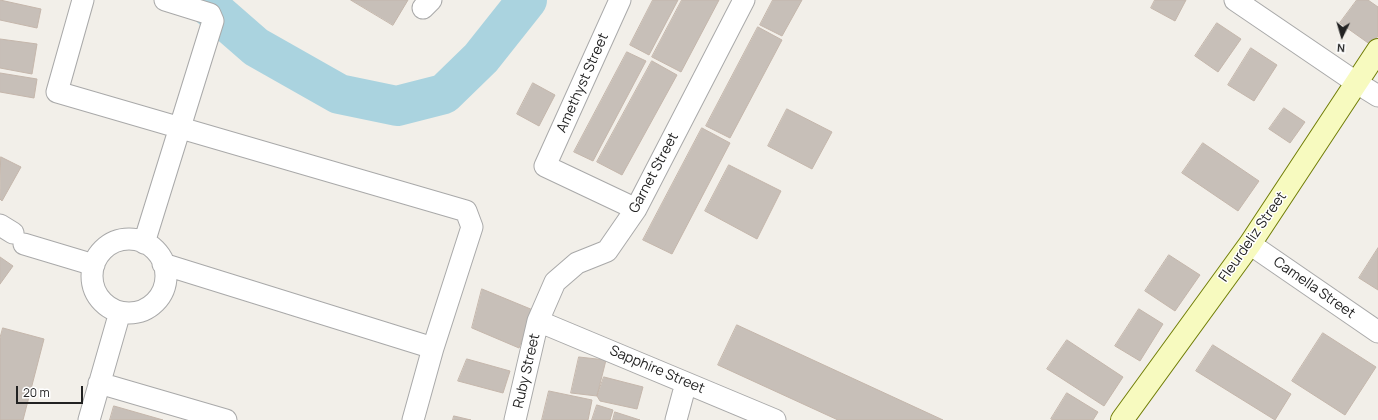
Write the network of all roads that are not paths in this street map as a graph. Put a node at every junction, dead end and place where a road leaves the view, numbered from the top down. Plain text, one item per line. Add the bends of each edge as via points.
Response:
1 (83, 0) edge
2 (165, 0) edge
3 (620, 0) edge
4 (744, 0) edge
5 (1235, 0) edge
6 (1378, 50) edge
7 (1357, 83) junction
8 (1378, 96) edge
9 (180, 128) junction
10 (636, 209) junction
11 (12, 234) edge
12 (144, 242) junction
13 (1250, 244) junction
14 (163, 264) junction
15 (94, 265) junction
16 (120, 312) junction
17 (538, 321) junction
18 (1378, 332) edge
19 (433, 348) junction
20 (99, 383) junction
21 (686, 383) junction
22 (89, 420) edge
23 (226, 420) edge
24 (413, 420) edge
25 (515, 420) edge
26 (676, 420) edge
27 (775, 420) edge
28 (1122, 420) edge

1 - 9 street via 57,92
2 - 9 street via 210,14 213,21
3 - 10 street, Amethyst Street via 545,166
4 - 10 street, Garnet Street
5 - 7 street
6 - 7 street, Fleurdeliz Street
7 - 8 street
7 - 13 street, Fleurdeliz Street
9 - 12 street
9 - 19 street via 466,211 472,227
10 - 17 street, Garnet Street via 607,251 577,263 555,282
11 - 15 street
12 - 14 street via 155,249
12 - 15 street via 120,240 99,254
13 - 18 street, Camella Street
13 - 28 street, Fleurdeliz Street
14 - 16 street via 166,271 165,283 161,295 153,304 138,312
14 - 19 street
15 - 16 street via 92,277 100,299
16 - 20 street
17 - 21 street, Sapphire Street
17 - 25 street, Ruby Street
19 - 24 street
20 - 22 street
20 - 23 street
21 - 26 street
21 - 27 street, Sapphire Street

